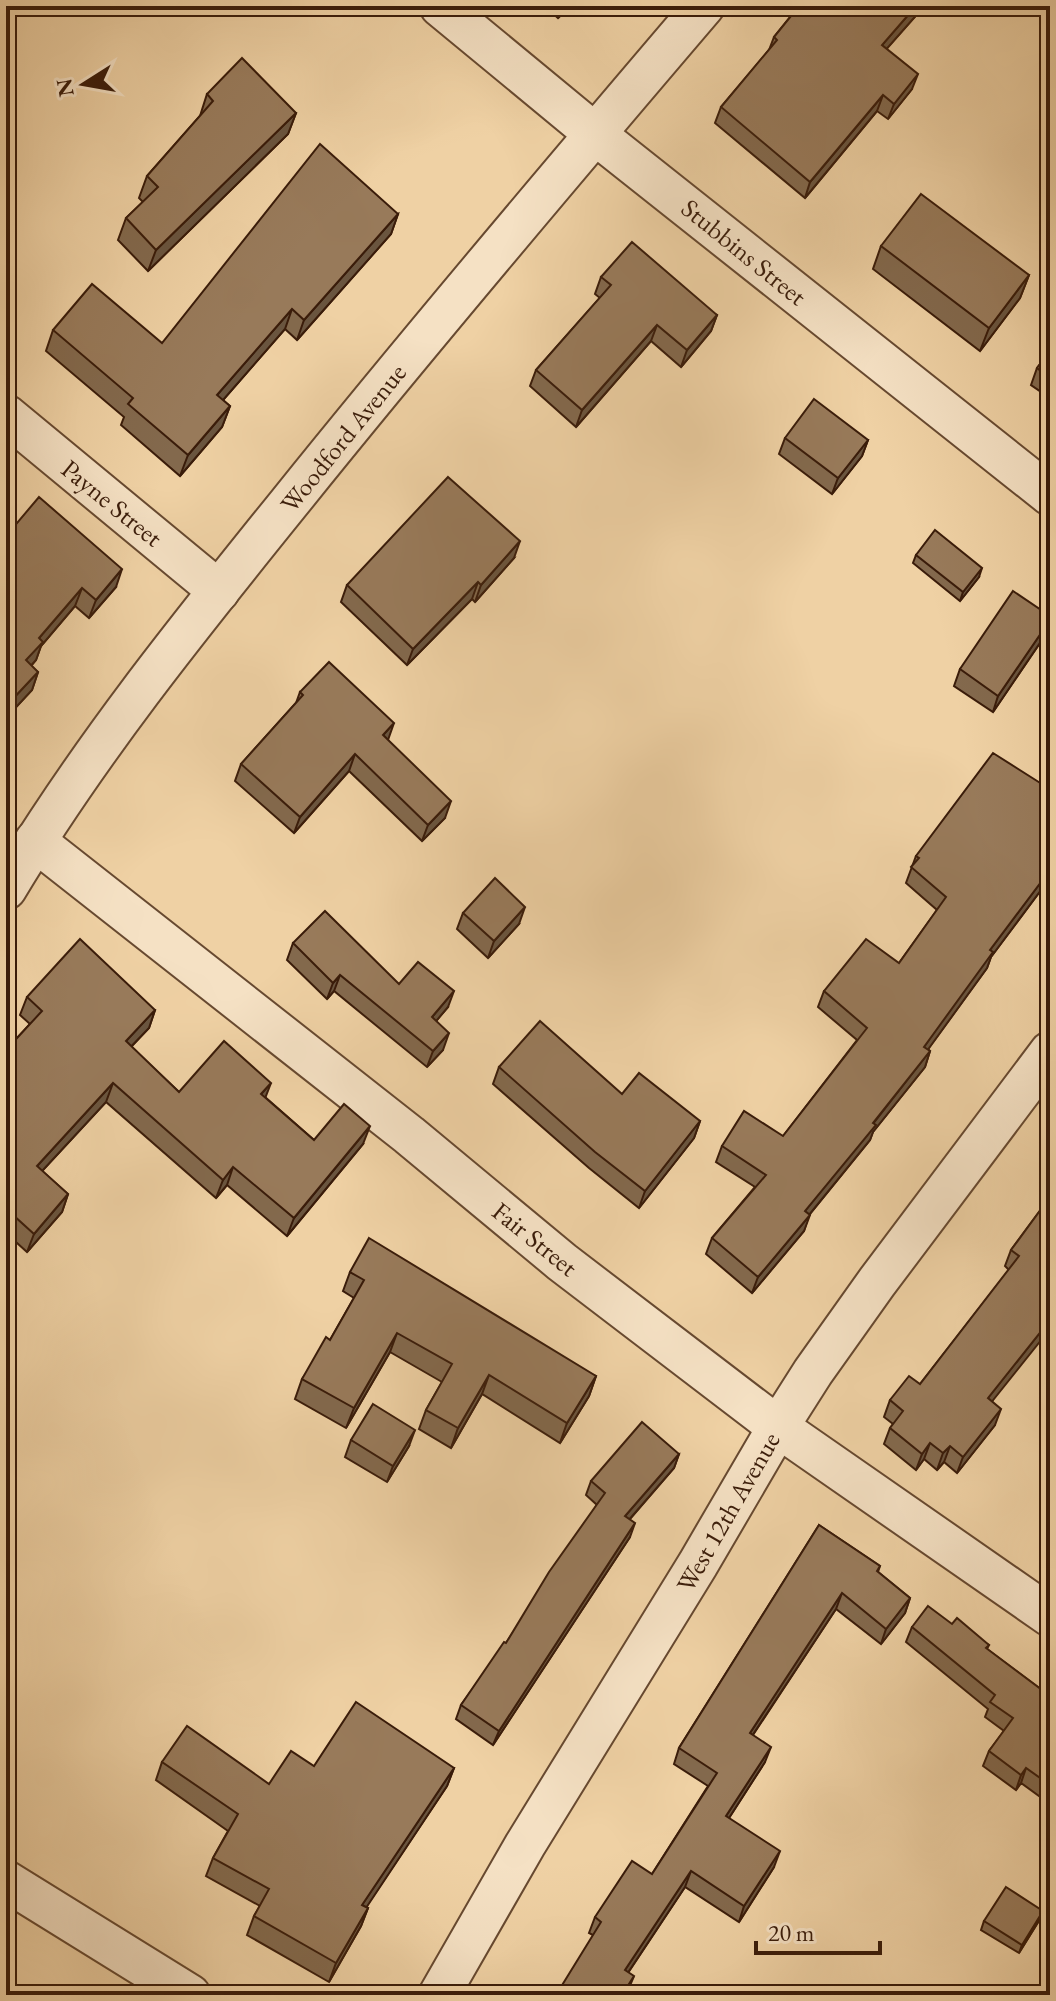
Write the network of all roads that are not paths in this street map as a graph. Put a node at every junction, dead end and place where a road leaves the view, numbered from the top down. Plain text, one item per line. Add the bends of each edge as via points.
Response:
1 (440, 6) edge
2 (704, 6) edge
3 (595, 134) junction
4 (6, 415) edge
5 (1050, 495) edge
6 (219, 591) junction
7 (35, 841) junction
8 (6, 889) edge
9 (1050, 1052) edge
10 (778, 1427) junction
11 (1050, 1616) edge
12 (6, 1881) edge
13 (190, 1995) edge
14 (439, 1995) edge

1 - 3 street, Stubbins Street
2 - 3 street, Woodford Avenue
3 - 5 street, Stubbins Street
3 - 6 street, Woodford Avenue
4 - 6 street, Payne Street
6 - 7 street, Woodford Avenue via 96,750
7 - 8 street, Woodford Avenue
7 - 10 street, Fair Street via 562,1262
9 - 10 street, West 12th Avenue via 842,1330
10 - 11 street, Fair Street
10 - 14 street, West 12th Avenue
12 - 13 street

